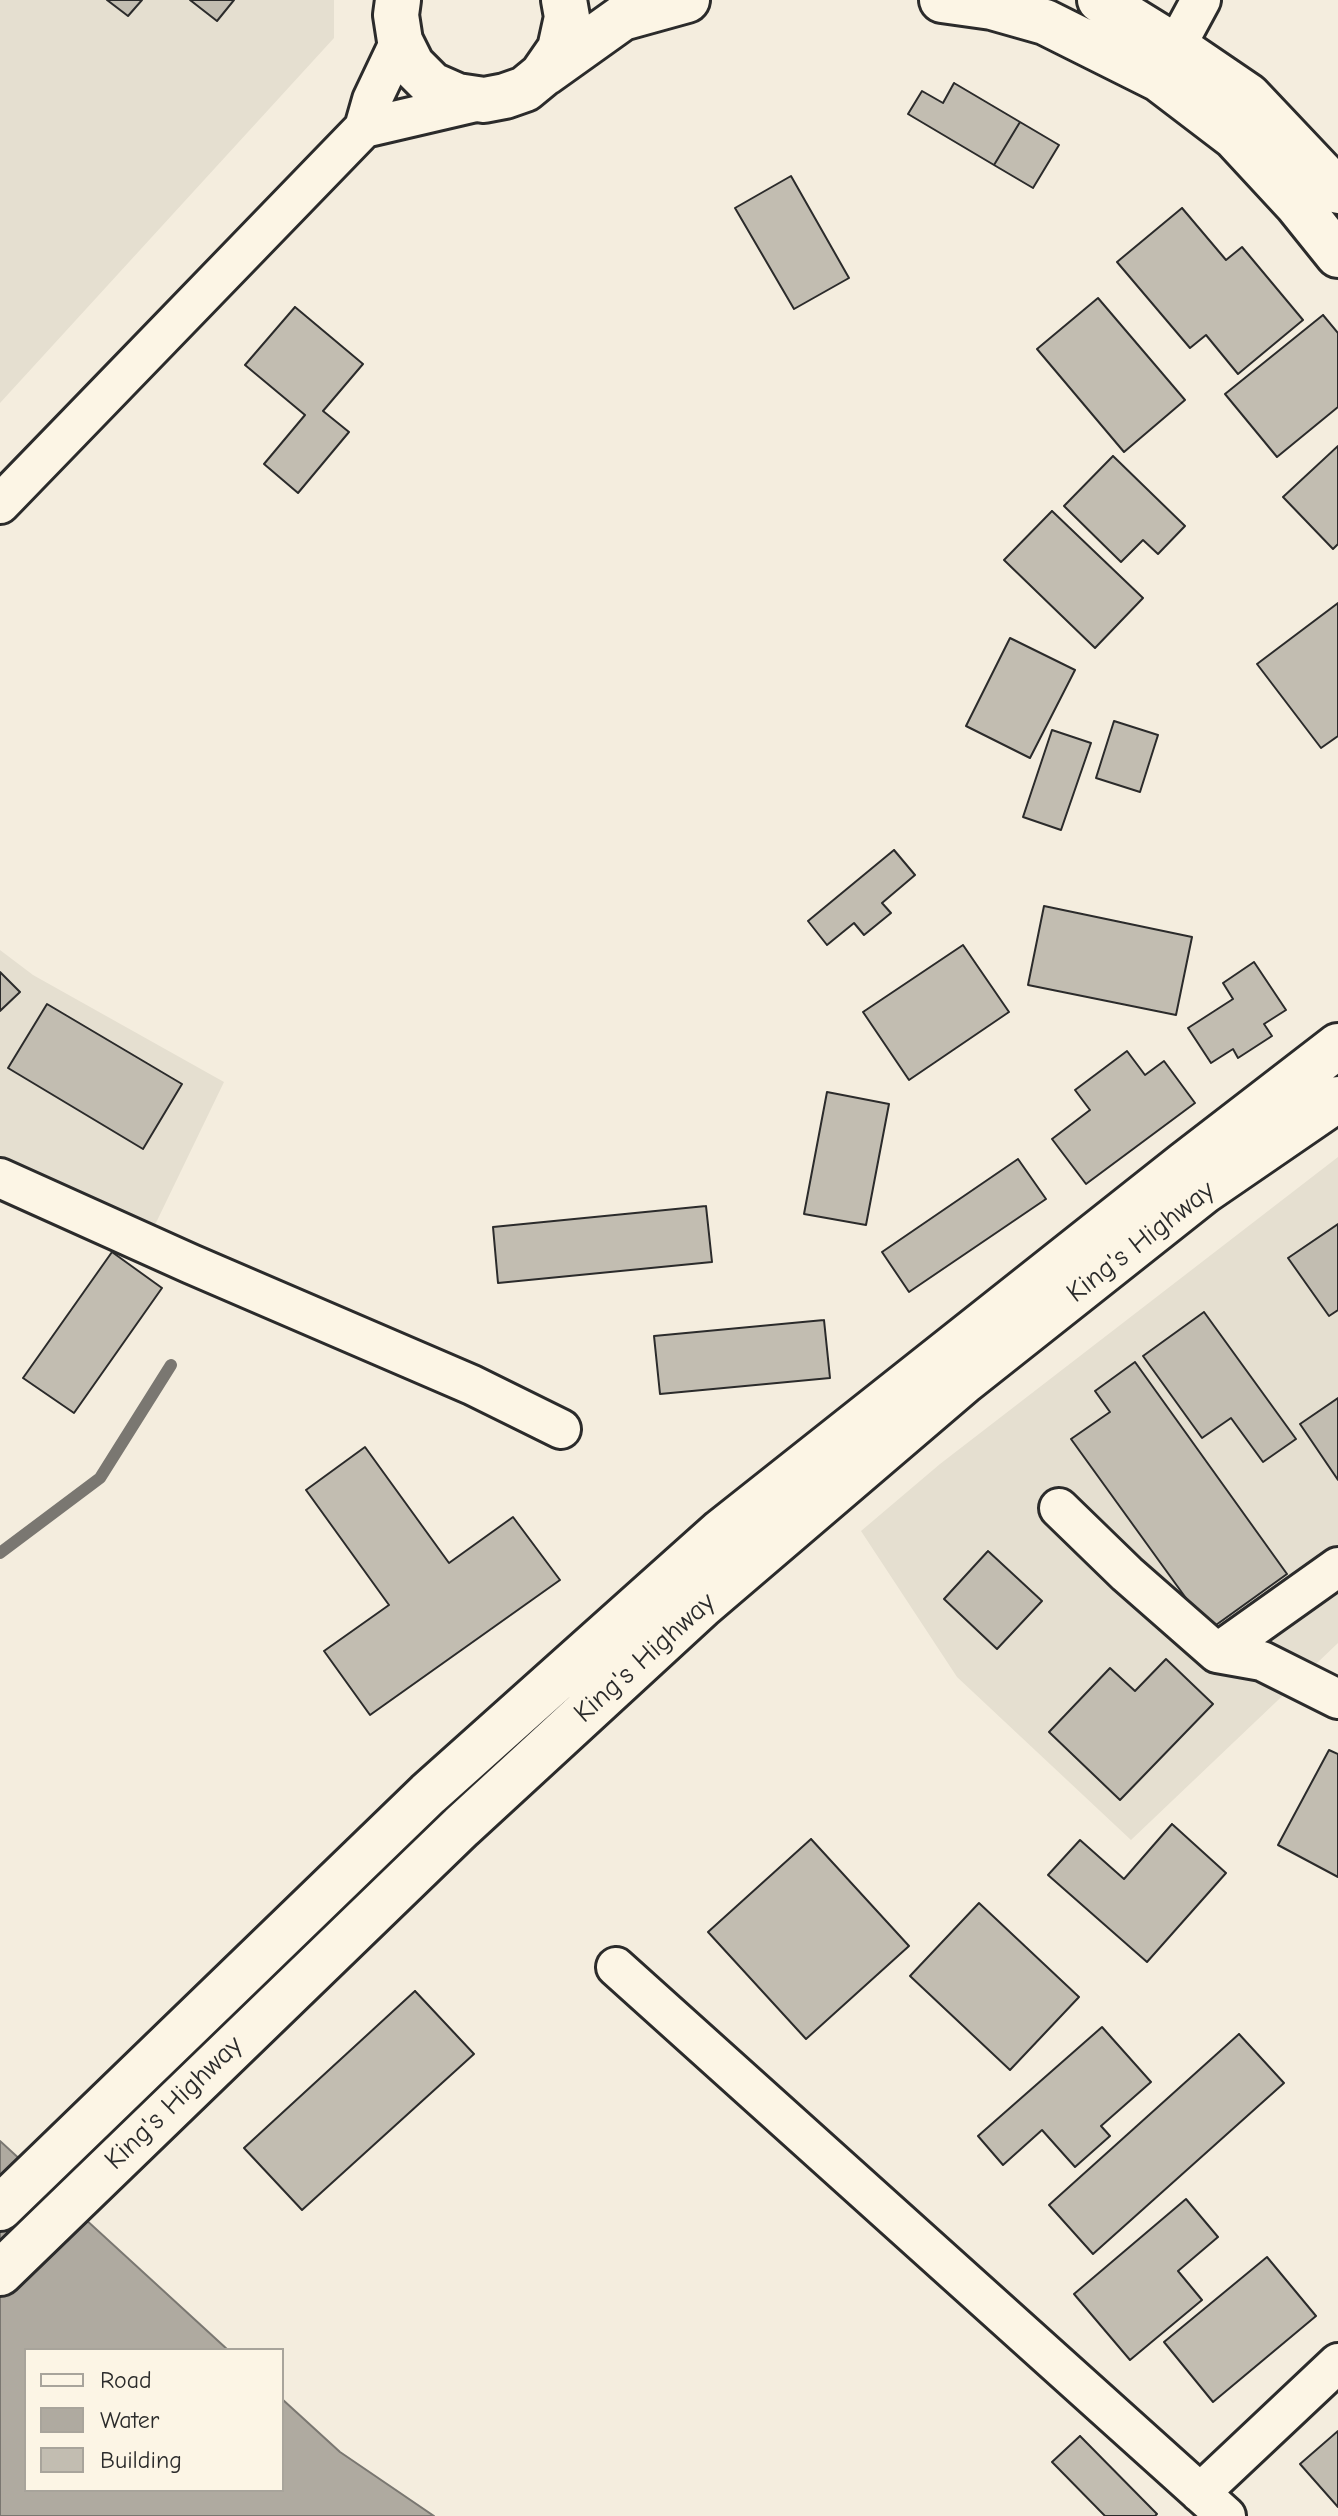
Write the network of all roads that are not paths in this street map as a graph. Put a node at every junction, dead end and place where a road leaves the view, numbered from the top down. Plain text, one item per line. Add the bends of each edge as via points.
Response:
1 (564, 0) edge
2 (687, 0) edge
3 (942, 0) edge
4 (1100, 0) edge
5 (1201, 0) edge
6 (399, 20) edge
7 (1167, 63) junction
8 (542, 75) junction
9 (484, 100) junction
10 (364, 128) junction
11 (1338, 191) edge
12 (1338, 255) edge
13 (0, 504) edge
14 (1338, 1046) edge
15 (1338, 1099) edge
16 (0, 1178) edge
17 (561, 1429) dead end
18 (1059, 1508) dead end
19 (1338, 1567) edge
20 (1217, 1653) junction
21 (1338, 1699) edge
22 (616, 1967) dead end
23 (0, 2208) edge
24 (0, 2273) edge
25 (1338, 2363) edge
26 (1213, 2504) edge

1 - 8 highway via 567,17 560,49
2 - 8 highway via 622,18
3 - 7 highway via 992,7
4 - 7 highway
5 - 7 street
6 - 9 highway via 412,65 432,85
6 - 10 street
7 - 11 highway via 1248,96
7 - 12 highway
8 - 9 highway via 525,89
9 - 10 street
10 - 13 street
14 - 23 highway, King's Highway via 722,1531 428,1794
15 - 24 highway, King's Highway via 1204,1191 987,1363 701,1606 461,1827
16 - 17 street
18 - 20 street
19 - 20 street
20 - 21 street via 1262,1661
22 - 26 street
25 - 26 street

